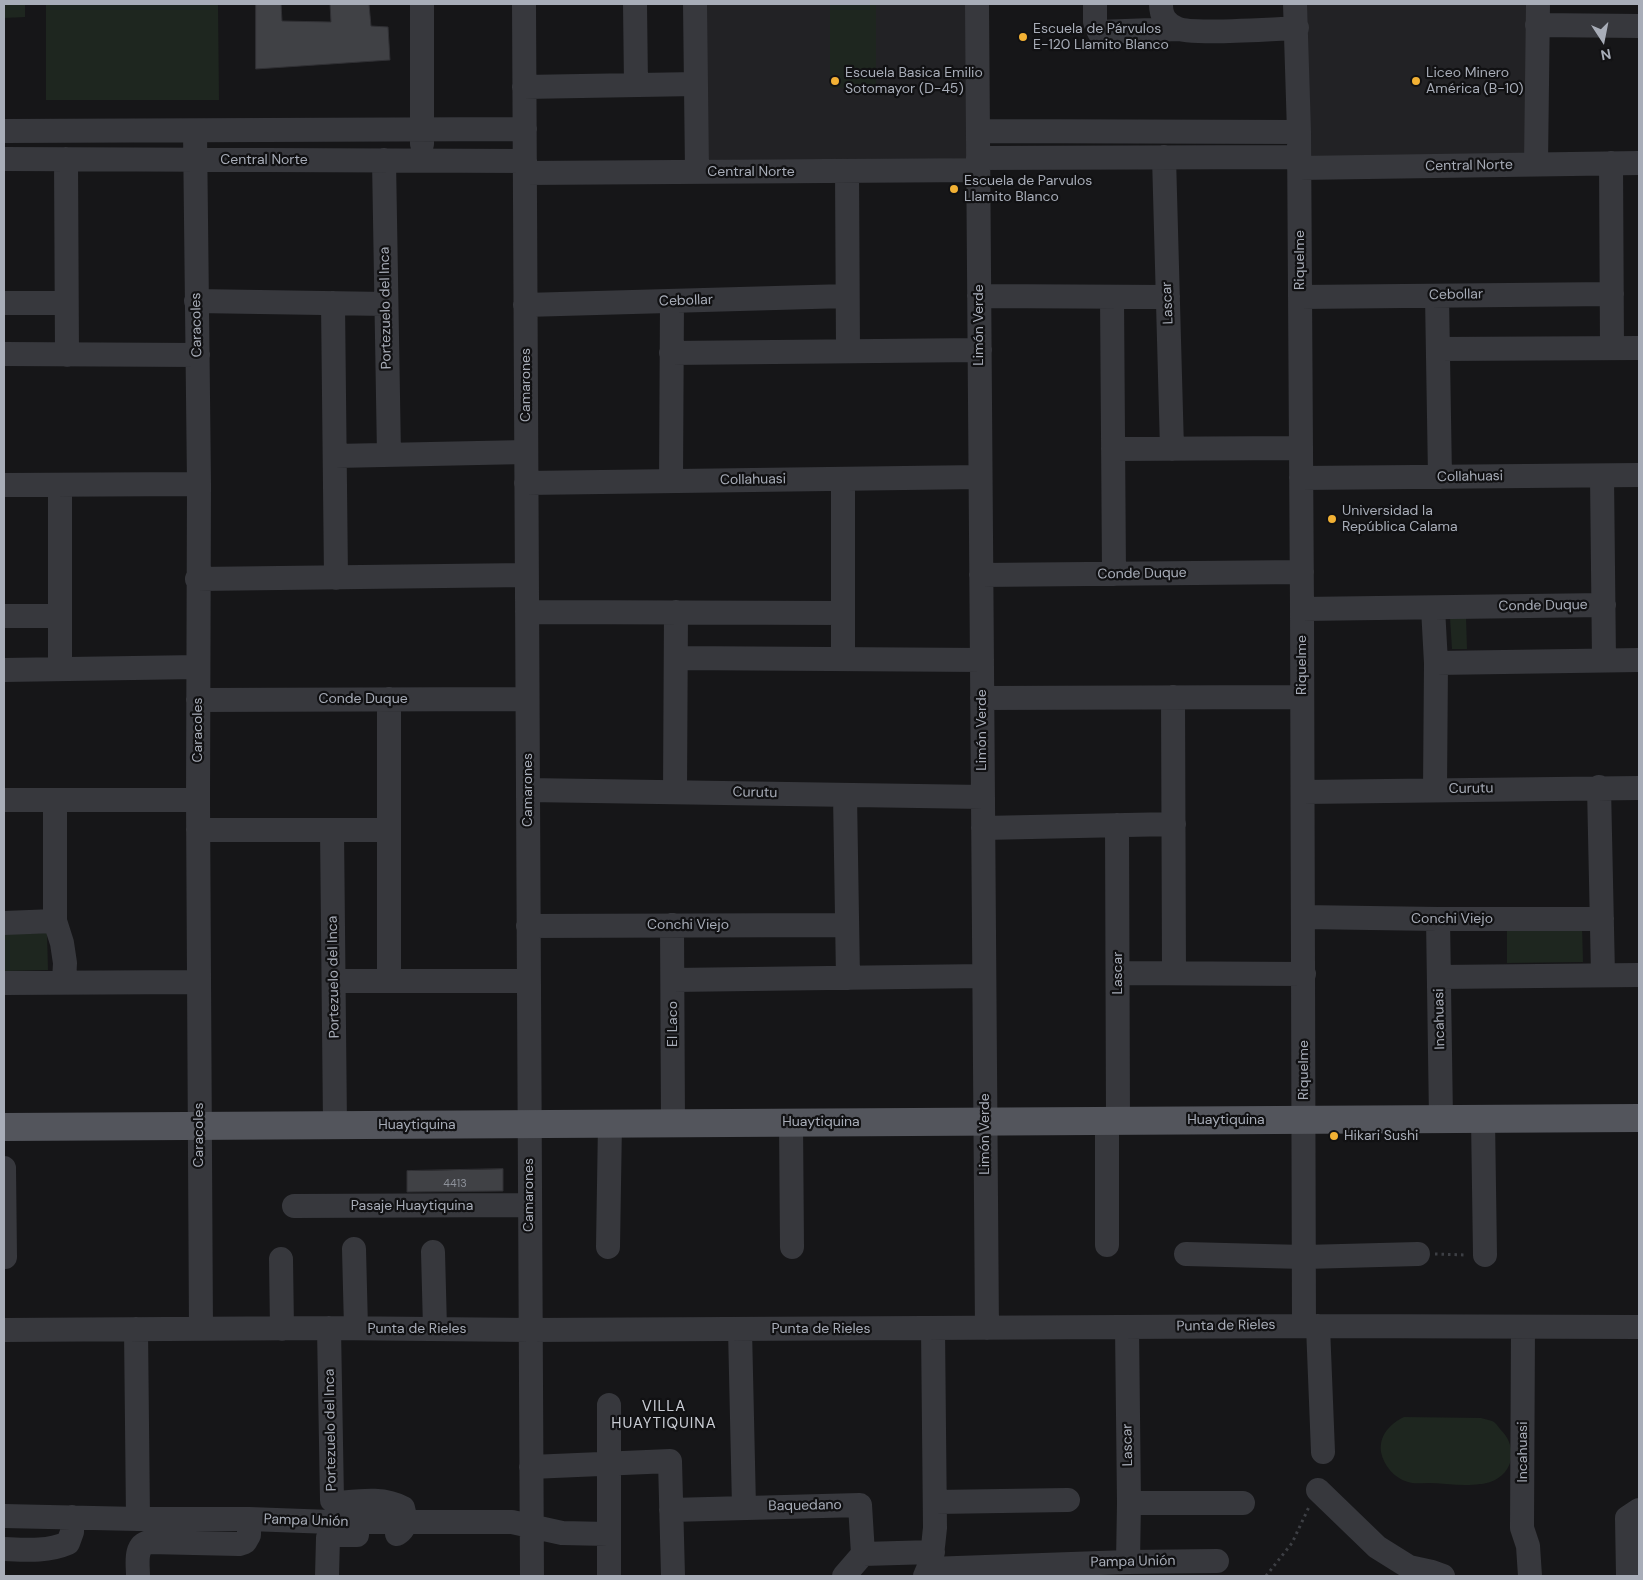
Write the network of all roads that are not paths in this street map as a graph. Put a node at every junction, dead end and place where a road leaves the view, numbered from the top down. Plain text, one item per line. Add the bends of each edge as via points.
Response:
1 (422, 4) edge
2 (524, 4) edge
3 (636, 4) edge
4 (696, 4) edge
5 (977, 4) edge
6 (1095, 4) edge
7 (1161, 4) edge
8 (1295, 4) edge
9 (1538, 14) edge
10 (1639, 26) edge
11 (1297, 28) junction
12 (1178, 29) junction
13 (696, 84) junction
14 (636, 85) junction
15 (524, 87) junction
16 (422, 129) junction
17 (525, 129) junction
18 (195, 130) junction
19 (4, 131) edge
20 (978, 131) junction
21 (1299, 132) junction
22 (1164, 157) junction
23 (4, 159) edge
24 (66, 160) junction
25 (195, 160) junction
26 (384, 160) junction
27 (422, 160) junction
28 (1299, 163) junction
29 (1611, 163) junction
30 (1639, 163) edge
31 (978, 164) junction
32 (1536, 164) junction
33 (525, 167) junction
34 (847, 171) junction
35 (697, 172) junction
36 (1612, 294) junction
37 (848, 296) junction
38 (979, 296) junction
39 (1437, 296) junction
40 (1112, 297) junction
41 (1168, 297) junction
42 (1300, 297) junction
43 (196, 301) junction
44 (672, 301) junction
45 (4, 303) edge
46 (66, 303) junction
47 (333, 303) junction
48 (386, 304) junction
49 (525, 305) junction
50 (1612, 348) junction
51 (1639, 348) edge
52 (1438, 349) junction
53 (980, 350) junction
54 (848, 351) junction
55 (672, 353) junction
56 (4, 354) edge
57 (67, 355) junction
58 (198, 355) junction
59 (1301, 448) junction
60 (1172, 449) junction
61 (1113, 450) junction
62 (526, 452) junction
63 (389, 455) junction
64 (335, 456) junction
65 (1639, 475) edge
66 (1602, 476) junction
67 (980, 477) junction
68 (1301, 478) junction
69 (1440, 478) junction
70 (843, 479) junction
71 (671, 481) junction
72 (526, 482) junction
73 (198, 484) junction
74 (4, 485) edge
75 (60, 485) junction
76 (1302, 572) junction
77 (1114, 574) junction
78 (526, 575) junction
79 (981, 575) junction
80 (336, 578) junction
81 (198, 580) junction
82 (1604, 605) junction
83 (1433, 608) junction
84 (1302, 609) junction
85 (527, 612) junction
86 (676, 612) junction
87 (843, 613) junction
88 (4, 616) edge
89 (60, 616) junction
90 (676, 658) junction
91 (843, 659) junction
92 (982, 660) junction
93 (1604, 660) junction
94 (1639, 660) edge
95 (1436, 663) junction
96 (198, 667) junction
97 (60, 669) junction
98 (4, 670) edge
99 (1174, 697) junction
100 (1302, 697) junction
101 (527, 698) junction
102 (982, 698) junction
103 (389, 699) junction
104 (198, 700) junction
105 (1599, 787) junction
106 (1639, 788) edge
107 (528, 790) junction
108 (1435, 790) junction
109 (675, 792) junction
110 (1303, 792) junction
111 (845, 795) junction
112 (983, 797) junction
113 (4, 800) edge
114 (55, 800) junction
115 (198, 800) junction
116 (1174, 824) junction
117 (1117, 825) junction
118 (983, 828) junction
119 (198, 830) junction
120 (332, 830) junction
121 (389, 830) junction
122 (1303, 917) junction
123 (1438, 919) junction
124 (1602, 919) junction
125 (55, 921) junction
126 (4, 922) edge
127 (847, 924) junction
128 (672, 925) junction
129 (528, 926) junction
130 (1118, 973) junction
131 (1174, 974) junction
132 (1304, 974) junction
133 (1603, 975) junction
134 (1639, 975) edge
135 (984, 976) junction
136 (1439, 977) junction
137 (848, 978) junction
138 (528, 980) junction
139 (672, 980) junction
140 (334, 981) junction
141 (389, 981) junction
142 (64, 982) junction
143 (199, 982) junction
144 (4, 983) edge
145 (1639, 1118) edge
146 (1441, 1119) junction
147 (1483, 1119) junction
148 (1304, 1120) junction
149 (1112, 1121) junction
150 (791, 1122) junction
151 (985, 1122) junction
152 (673, 1123) junction
153 (529, 1124) junction
154 (610, 1124) junction
155 (335, 1125) junction
156 (199, 1126) junction
157 (4, 1127) edge
158 (4, 1168) edge
159 (294, 1206) dead end
160 (529, 1206) junction
161 (1107, 1245) dead end
162 (608, 1247) dead end
163 (792, 1247) dead end
164 (354, 1249) dead end
165 (434, 1252) dead end
166 (1186, 1254) dead end
167 (1418, 1254) road end
168 (1485, 1255) road end
169 (4, 1257) edge
170 (1304, 1257) junction
171 (281, 1259) dead end
172 (1311, 1326) junction
173 (1127, 1327) junction
174 (1523, 1327) junction
175 (1639, 1327) edge
176 (329, 1328) junction
177 (356, 1328) junction
178 (435, 1328) junction
179 (933, 1328) junction
180 (987, 1328) junction
181 (136, 1329) junction
182 (201, 1329) junction
183 (282, 1329) junction
184 (740, 1329) junction
185 (4, 1330) edge
186 (530, 1330) junction
187 (609, 1405) dead end
188 (1323, 1452) dead end
189 (609, 1463) junction
190 (531, 1467) junction
191 (1318, 1490) road end
192 (1068, 1500) dead end
193 (935, 1502) junction
194 (1129, 1503) junction
195 (1242, 1503) dead end
196 (744, 1507) junction
197 (671, 1510) junction
198 (1639, 1510) edge
199 (4, 1516) edge
200 (72, 1517) junction
201 (138, 1519) junction
202 (250, 1519) junction
203 (406, 1523) junction
204 (532, 1526) junction
205 (608, 1534) junction
206 (4, 1549) edge
207 (863, 1554) junction
208 (1217, 1561) dead end
209 (929, 1566) edge
210 (1116, 1567) edge
211 (138, 1576) edge
212 (327, 1576) edge
213 (532, 1576) edge
214 (609, 1576) edge
215 (673, 1576) edge
216 (844, 1576) edge
217 (1442, 1576) edge
218 (1530, 1576) edge
219 (1628, 1576) edge

1 - 16 street
2 - 15 street, Camarones
3 - 14 street
4 - 13 street
5 - 20 street, Limón Verde
6 - 12 street via 1095,22 1099,32
7 - 12 street via 1161,13 1167,22
8 - 11 street, Riquelme
9 - 10 street
9 - 32 street
11 - 12 street
11 - 21 street, Riquelme
13 - 14 street
13 - 35 street
14 - 15 street
15 - 17 street, Camarones
16 - 17 street
16 - 18 street
16 - 27 street
17 - 33 street, Camarones
18 - 19 street
18 - 25 street, Caracoles
20 - 21 street
20 - 31 street, Limón Verde
21 - 28 street, Riquelme
22 - 28 street, Central Norte
22 - 31 street, Central Norte
22 - 41 street, Lascar
23 - 24 street, Central Norte
24 - 25 street, Central Norte
24 - 46 street
25 - 26 street, Central Norte
25 - 43 street, Caracoles
26 - 27 street, Central Norte
26 - 48 street, Portezuelo del Inca
27 - 33 street, Central Norte
28 - 32 street, Central Norte
28 - 42 street, Riquelme
29 - 30 street, Central Norte
29 - 32 street, Central Norte
29 - 36 street
31 - 34 street, Central Norte
31 - 38 street, Limón Verde
33 - 35 street, Central Norte
33 - 49 street, Camarones
34 - 35 street, Central Norte
34 - 37 street
36 - 39 street, Cebollar
36 - 50 street
37 - 44 street, Cebollar
37 - 54 street
38 - 40 street
38 - 53 street, Limón Verde
39 - 42 street, Cebollar
39 - 52 street
40 - 41 street
40 - 61 street
41 - 60 street, Lascar
42 - 59 street, Riquelme
43 - 47 street
43 - 58 street, Caracoles
44 - 49 street, Cebollar
44 - 55 street
45 - 46 street
46 - 57 street
47 - 48 street
47 - 64 street
48 - 63 street, Portezuelo del Inca
49 - 62 street, Camarones
50 - 51 street
50 - 52 street
52 - 69 street
53 - 54 street
53 - 67 street, Limón Verde
54 - 55 street
55 - 71 street
56 - 57 street
57 - 58 street
58 - 73 street, Caracoles
59 - 60 street
59 - 68 street, Riquelme
60 - 61 street
61 - 77 street
62 - 63 street
62 - 72 street, Camarones
63 - 64 street
64 - 80 street
65 - 66 street, Collahuasi
66 - 69 street, Collahuasi
66 - 82 street
67 - 70 street, Collahuasi
67 - 79 street, Limón Verde
68 - 69 street, Collahuasi
68 - 76 street, Riquelme
70 - 71 street, Collahuasi
70 - 87 street
71 - 72 street, Collahuasi
72 - 78 street, Camarones
73 - 75 street
73 - 81 street, Caracoles
74 - 75 street
75 - 89 street
76 - 77 street, Conde Duque
76 - 84 street, Riquelme
77 - 79 street, Conde Duque
78 - 80 street
78 - 85 street, Camarones
79 - 92 street, Limón Verde
80 - 81 street
81 - 96 street, Caracoles
82 - 83 street, Conde Duque
82 - 93 street
83 - 84 street, Conde Duque
83 - 95 street
84 - 100 street, Riquelme
85 - 86 street
85 - 101 street, Camarones
86 - 87 street
86 - 90 street
87 - 91 street
88 - 89 street
89 - 97 street
90 - 91 street
90 - 109 street
91 - 92 street
92 - 102 street, Limón Verde
93 - 94 street
93 - 95 street
95 - 108 street
96 - 97 street
96 - 104 street, Caracoles
97 - 98 street
99 - 100 street
99 - 102 street
99 - 116 street
100 - 110 street, Riquelme
101 - 103 street, Conde Duque
101 - 107 street, Camarones
102 - 112 street, Limón Verde
103 - 104 street, Conde Duque
103 - 121 street
104 - 115 street, Caracoles
105 - 106 street, Curutu
105 - 108 street, Curutu
105 - 124 street
107 - 109 street, Curutu
107 - 129 street, Camarones
108 - 110 street, Curutu
109 - 111 street, Curutu
110 - 122 street, Riquelme
111 - 112 street, Curutu
111 - 127 street
112 - 118 street, Limón Verde
113 - 114 street
114 - 115 street
114 - 125 street
115 - 119 street, Caracoles
116 - 117 street
116 - 131 street
117 - 118 street
117 - 130 street, Lascar
118 - 135 street, Limón Verde
119 - 120 street
119 - 143 street, Caracoles
120 - 121 street
120 - 140 street, Portezuelo del Inca
121 - 141 street
122 - 123 street, Conchi Viejo
122 - 132 street, Riquelme
123 - 124 street, Conchi Viejo
123 - 136 street, Incahuasi
124 - 133 street
125 - 126 street
125 - 142 street via 65,962
127 - 128 street, Conchi Viejo
127 - 137 street
128 - 129 street, Conchi Viejo
128 - 139 street, El Laco
129 - 138 street, Camarones
130 - 131 street
130 - 149 street, Lascar
131 - 132 street
132 - 148 street, Riquelme
133 - 134 street
133 - 136 street
135 - 137 street
135 - 151 street, Limón Verde
136 - 146 street, Incahuasi
137 - 139 street
138 - 141 street
138 - 153 street, Camarones
139 - 152 street, El Laco
140 - 141 street
140 - 155 street, Portezuelo del Inca
142 - 143 street
142 - 144 street
143 - 156 street, Caracoles
145 - 147 main road, Huaytiquina
146 - 147 main road, Huaytiquina
146 - 148 main road, Huaytiquina
147 - 168 street
148 - 149 main road, Huaytiquina
148 - 170 street, Riquelme
149 - 151 main road, Huaytiquina
149 - 161 street, Lascar
150 - 151 main road, Huaytiquina
150 - 152 main road, Huaytiquina
150 - 163 street
151 - 180 street, Limón Verde
152 - 154 main road, Huaytiquina
153 - 154 main road, Huaytiquina
153 - 155 main road, Huaytiquina
153 - 160 street, Camarones
154 - 162 street
155 - 156 main road, Huaytiquina
156 - 157 main road, Huaytiquina
156 - 182 street, Caracoles
158 - 169 street
159 - 160 street, Pasaje Huaytiquina
160 - 186 street, Camarones
164 - 177 street
165 - 178 street
166 - 170 street
167 - 170 street
170 - 172 street, Riquelme
171 - 183 street
172 - 173 street, Punta de Rieles
172 - 174 street, Punta de Rieles
172 - 188 street, Riquelme
173 - 180 street, Punta de Rieles
173 - 194 street, Lascar
174 - 175 street, Punta de Rieles
174 - 218 street, Incahuasi via 1522,1528 1528,1546
176 - 177 street, Punta de Rieles
176 - 183 street, Punta de Rieles
176 - 203 street, Portezuelo del Inca via 332,1500 338,1503 395,1503 403,1508
177 - 178 street, Punta de Rieles
178 - 186 street, Punta de Rieles
179 - 180 street, Punta de Rieles
179 - 184 street, Punta de Rieles
179 - 193 street
181 - 182 street, Punta de Rieles
181 - 185 street, Punta de Rieles
181 - 201 street
182 - 183 street, Punta de Rieles
184 - 186 street, Punta de Rieles
184 - 196 street
186 - 190 street, Camarones
187 - 189 street
189 - 190 street
189 - 197 street via 670,1461
189 - 205 street
190 - 204 street, Camarones
191 - 217 street via 1377,1547 1409,1567
192 - 193 street
193 - 209 street
194 - 195 street
194 - 210 street, Lascar
196 - 197 street, Baquedano
196 - 207 street, Baquedano via 860,1505
197 - 215 street
198 - 219 street via 1627,1518
199 - 200 street, Pampa Unión
200 - 201 street, Pampa Unión
200 - 206 street via 68,1543 41,1550
201 - 202 street, Pampa Unión
202 - 203 street, Pampa Unión
202 - 211 street via 249,1535 245,1542 239,1544 143,1543 139,1548
203 - 204 street, Pampa Unión via 512,1522
203 - 212 street via 395,1535 339,1534 328,1538
204 - 205 street, Pampa Unión via 562,1532
204 - 213 street, Camarones
205 - 214 street
207 - 209 street, Pampa Unión
207 - 216 street
208 - 210 street, Pampa Unión
209 - 210 street, Pampa Unión

